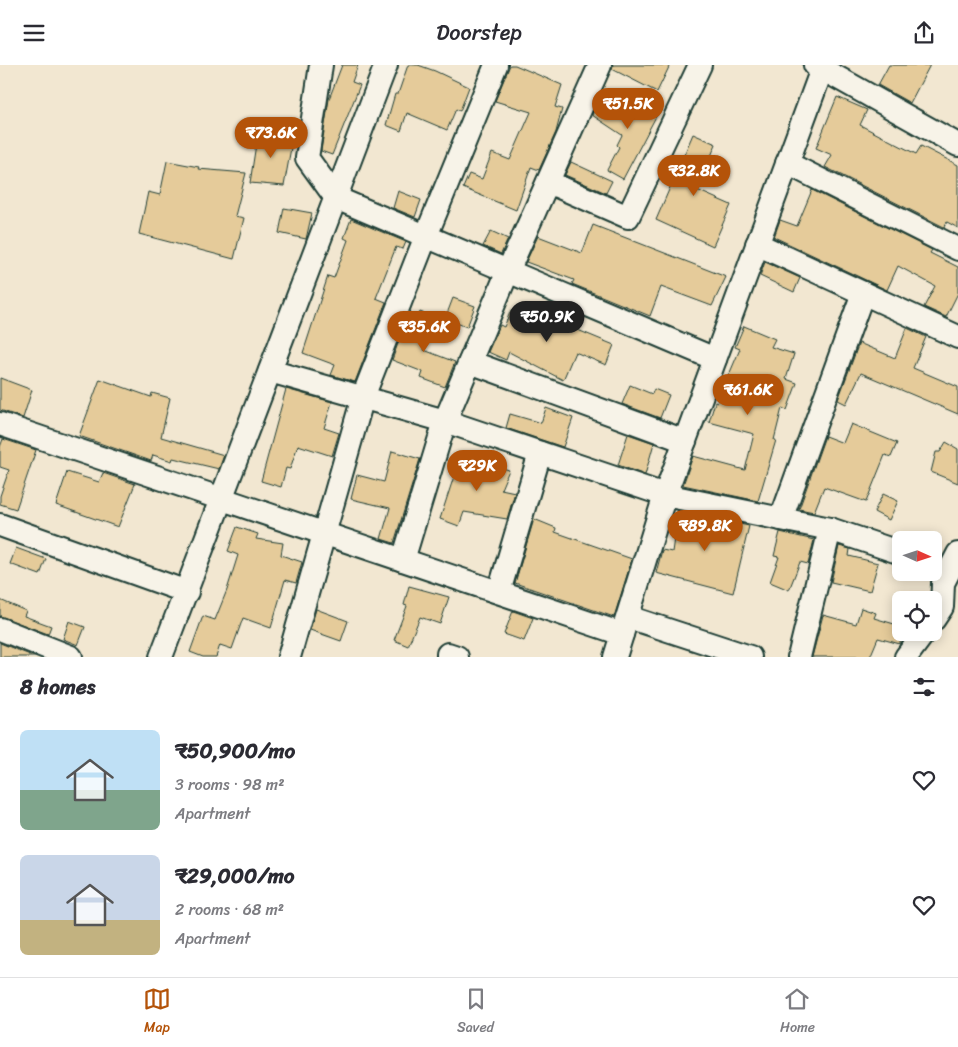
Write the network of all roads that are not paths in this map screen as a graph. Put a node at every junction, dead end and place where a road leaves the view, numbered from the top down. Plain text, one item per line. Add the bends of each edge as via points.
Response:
1 (321, 65) edge
2 (386, 65) edge
3 (496, 65) edge
4 (600, 65) edge
5 (700, 65) edge
6 (818, 67) edge
7 (958, 145) edge
8 (787, 163) junction
9 (548, 182) junction
10 (336, 197) junction
11 (426, 236) junction
12 (757, 244) junction
13 (958, 249) edge
14 (508, 271) junction
15 (863, 293) junction
16 (958, 337) edge
17 (715, 359) junction
18 (470, 362) junction
19 (270, 371) junction
20 (363, 397) junction
21 (446, 421) junction
22 (0, 424) edge
23 (685, 441) junction
24 (540, 453) junction
25 (665, 495) junction
26 (222, 500) junction
27 (781, 519) junction
28 (0, 525) edge
29 (830, 529) junction
30 (324, 533) junction
31 (892, 550) edge
32 (403, 559) junction
33 (947, 562) edge
34 (186, 592) junction
35 (499, 592) junction
36 (942, 607) edge
37 (625, 625) junction
38 (0, 629) edge
39 (918, 641) edge
40 (59, 655) edge
41 (161, 657) edge
42 (289, 657) edge
43 (448, 657) edge
44 (457, 657) edge
45 (615, 657) edge
46 (750, 657) edge
47 (799, 657) edge
48 (906, 657) edge

1 - 10 street via 307,159
2 - 10 street
3 - 11 street
4 - 9 street
5 - 9 street via 628,217
6 - 7 street
6 - 8 street
8 - 12 street
8 - 13 street
9 - 14 street
10 - 11 street
10 - 19 street
11 - 14 street
11 - 20 street
12 - 15 street
12 - 17 street
14 - 17 street
14 - 18 street
15 - 16 street
15 - 27 street
17 - 23 street
18 - 21 street
18 - 23 street
19 - 20 street
19 - 26 street
20 - 21 street
20 - 30 street
21 - 24 street
21 - 32 street
22 - 26 street
23 - 25 street
24 - 25 street
24 - 35 street
25 - 27 street
25 - 37 street
26 - 30 street
26 - 34 street
27 - 29 street
28 - 34 street
29 - 31 street
29 - 47 street
30 - 32 street
30 - 42 street
32 - 35 street
33 - 36 street
34 - 41 street
35 - 37 street
37 - 45 street
37 - 46 street
38 - 40 street
39 - 48 street
43 - 44 street via 448,654

